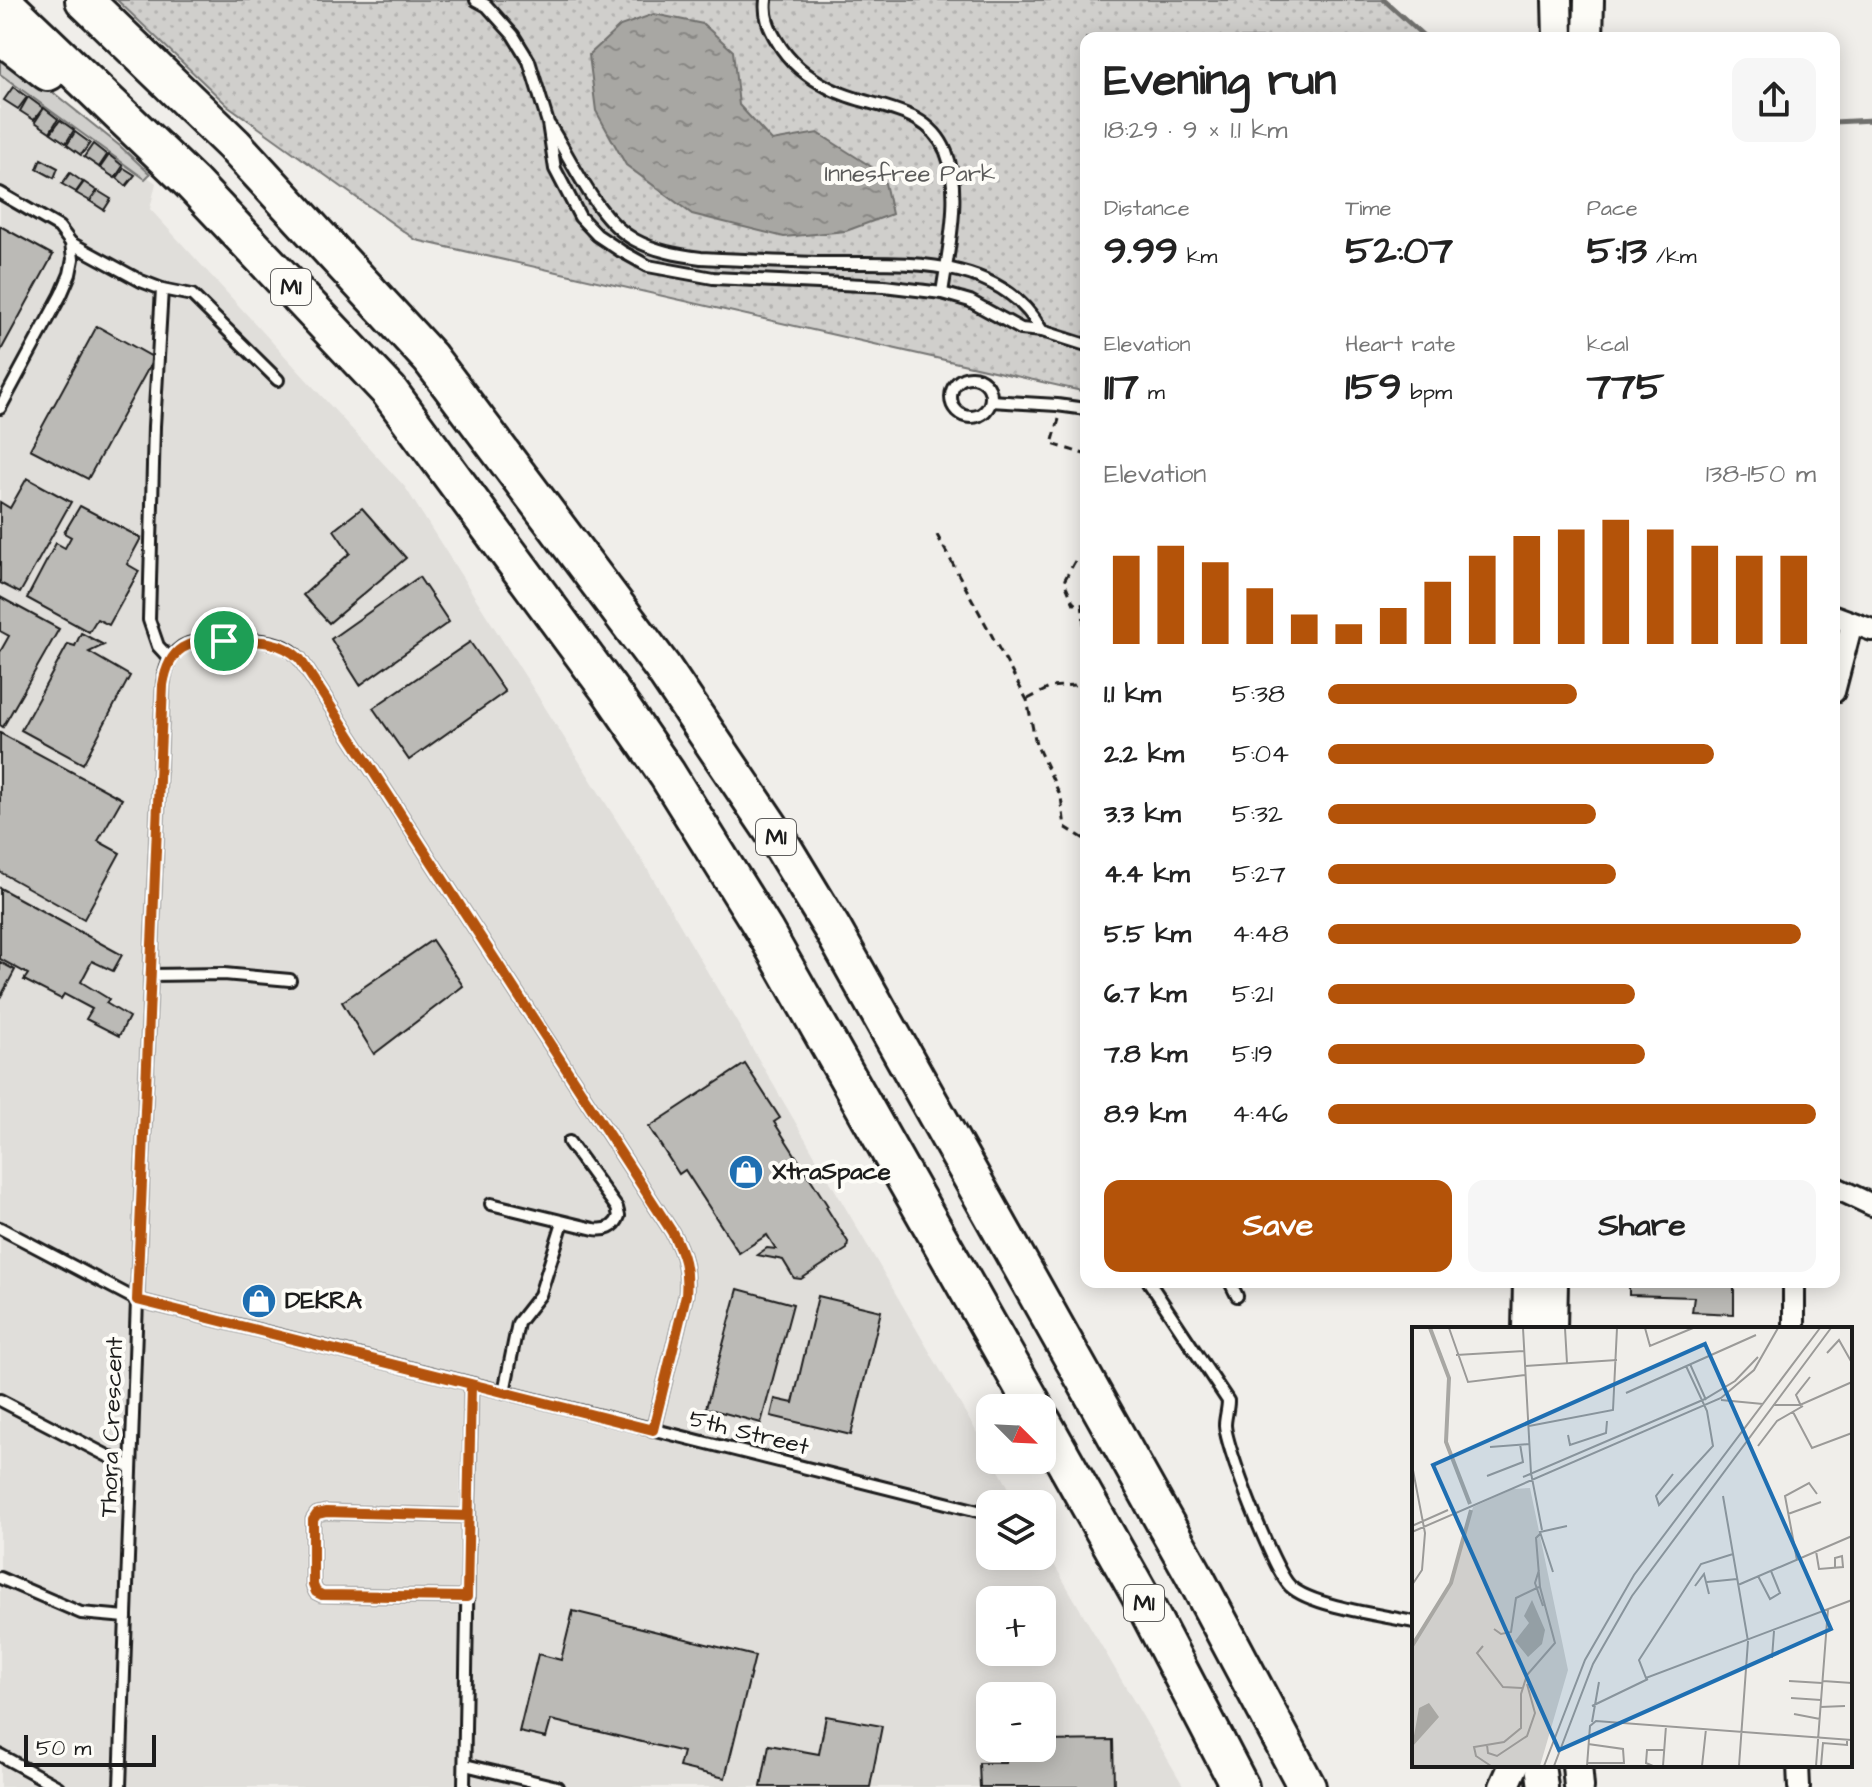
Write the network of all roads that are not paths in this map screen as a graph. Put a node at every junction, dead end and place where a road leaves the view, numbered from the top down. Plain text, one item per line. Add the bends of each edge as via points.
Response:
1 (1, 0) edge
2 (84, 0) edge
3 (476, 0) edge
4 (766, 0) edge
5 (1557, 0) edge
6 (1589, 0) edge
7 (1558, 32) edge
8 (1588, 32) edge
9 (0, 35) edge
10 (548, 123) junction
11 (192, 183) junction
12 (0, 193) edge
13 (71, 243) junction
14 (946, 268) junction
15 (162, 289) junction
16 (942, 293) junction
17 (1042, 331) junction
18 (1080, 343) edge
19 (278, 380) dead end
20 (991, 401) junction
21 (0, 408) edge
22 (1080, 408) edge
23 (1843, 619) edge
24 (1872, 630) edge
25 (1840, 643) edge
26 (170, 659) junction
27 (151, 975) junction
28 (290, 980) dead end
29 (569, 1142) dead end
30 (1840, 1190) edge
31 (491, 1204) dead end
32 (1872, 1205) edge
33 (563, 1222) junction
34 (0, 1228) edge
35 (1153, 1288) edge
36 (1233, 1288) edge
37 (1528, 1288) edge
38 (1553, 1288) edge
39 (1572, 1288) edge
40 (1794, 1288) edge
41 (1237, 1296) dead end
42 (137, 1300) junction
43 (1527, 1327) edge
44 (1552, 1327) edge
45 (1571, 1327) edge
46 (1794, 1327) edge
47 (471, 1384) junction
48 (504, 1392) junction
49 (1027, 1394) edge
50 (0, 1400) edge
51 (653, 1430) junction
52 (1056, 1446) edge
53 (131, 1468) junction
54 (976, 1511) edge
55 (468, 1516) junction
56 (0, 1578) edge
57 (467, 1597) junction
58 (126, 1617) junction
59 (1412, 1622) edge
60 (0, 1755) edge
61 (465, 1765) junction
62 (1513, 1767) edge
63 (1540, 1767) edge
64 (1577, 1767) edge
65 (1798, 1767) edge
66 (58, 1787) edge
67 (120, 1787) edge
68 (464, 1787) edge
69 (557, 1787) edge
70 (1240, 1787) edge
71 (1307, 1787) edge
72 (1504, 1787) edge
73 (1543, 1787) edge
74 (1579, 1787) edge
75 (1799, 1787) edge

1 - 11 highway, M1
2 - 71 highway, M1 via 234,145 430,358 662,667 833,930
3 - 10 lane via 513,35 529,61
4 - 14 lane via 772,33 803,71 833,90 908,114 936,134 950,164 953,192
5 - 7 main road
6 - 8 main road
9 - 11 highway
10 - 14 lane via 612,222 633,240 665,252 761,261 916,262
10 - 16 lane via 555,169 580,217 597,235 648,266 713,278
11 - 49 highway, M1 via 389,391 635,726 764,930
12 - 13 lane via 50,220
13 - 15 lane
13 - 21 lane via 70,274
14 - 16 lane
14 - 17 lane via 1007,291 1031,311
15 - 19 lane via 197,299
15 - 26 lane via 149,604 152,634
16 - 17 lane via 970,301 1021,329
17 - 18 lane
20 - 20 lane via 978,416 966,417 955,410 951,398 960,380 973,377 985,383
20 - 22 lane
23 - 24 street
23 - 25 street
26 - 27 lane, Thora Crescent via 163,685
26 - 51 lane via 182,647 208,640 279,644 300,659 672,1232 688,1272 686,1295
27 - 28 lane
27 - 42 lane, Thora Crescent
29 - 33 lane via 619,1216 602,1230
30 - 32 street
31 - 33 lane
33 - 48 lane via 540,1295 518,1323
34 - 42 lane, 5th Street
35 - 59 lane via 1228,1401 1225,1424 1239,1479 1289,1585 1358,1611
36 - 41 lane
37 - 43 main road
38 - 44 main road
39 - 45 main road
40 - 46 street
42 - 47 lane, 5th Street
42 - 53 lane, Thora Crescent
47 - 48 lane, 5th Street
47 - 55 lane
48 - 51 lane, 5th Street
50 - 53 lane
51 - 54 lane, 5th Street
52 - 70 highway, M1
53 - 58 lane, Thora Crescent
55 - 57 lane
55 - 57 lane via 326,1512 313,1520 316,1592
56 - 58 lane via 81,1613
57 - 61 lane
58 - 67 lane, Thora Crescent
60 - 66 lane
61 - 68 lane
61 - 69 lane
62 - 72 main road
63 - 73 main road
64 - 74 main road
65 - 75 street

